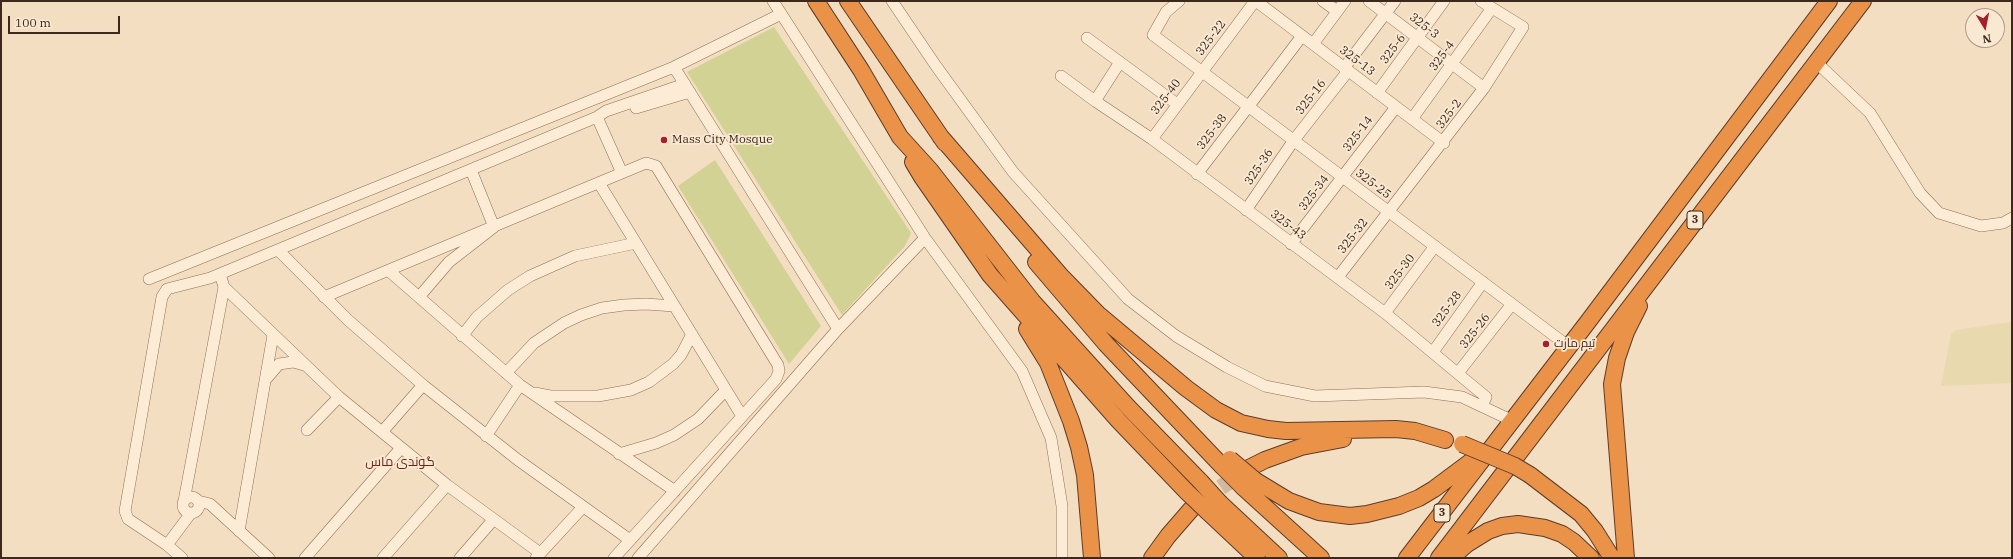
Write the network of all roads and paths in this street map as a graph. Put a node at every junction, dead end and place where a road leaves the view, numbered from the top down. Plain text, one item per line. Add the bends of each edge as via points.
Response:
1 (773, 1) edge
2 (816, 1) edge
3 (848, 1) edge
4 (892, 1) edge
5 (1179, 1) edge
6 (1255, 1) edge
7 (1324, 1) edge
8 (1345, 1) edge
9 (1369, 1) edge
10 (1395, 1) edge
11 (1444, 1) edge
12 (1481, 1) edge
13 (1829, 1) edge
14 (1863, 1) edge
15 (1492, 8) junction
16 (1820, 8) edge
17 (1337, 11) junction
18 (1386, 13) junction
19 (781, 14) junction
20 (1302, 36) junction
21 (1418, 37) junction
22 (1087, 38) dead end
23 (1313, 44) junction
24 (1120, 62) junction
25 (1816, 62) junction
26 (1453, 64) junction
27 (674, 67) junction
28 (1346, 69) junction
29 (1202, 72) junction
30 (1061, 76) dead end
31 (687, 88) junction
32 (1484, 88) junction
33 (1377, 93) junction
34 (1095, 101) junction
35 (1177, 104) junction
36 (1248, 106) junction
37 (1396, 106) junction
38 (597, 117) junction
39 (1412, 119) junction
40 (940, 136) junction
41 (900, 138) junction
42 (1152, 139) junction
43 (1294, 140) junction
44 (1444, 143) junction
45 (471, 170) junction
46 (622, 173) junction
47 (1197, 174) junction
48 (1342, 177) junction
49 (599, 183) junction
50 (1246, 210) junction
51 (1388, 211) junction
52 (2012, 218) edge
53 (494, 227) junction
54 (925, 238) junction
55 (636, 243) junction
56 (1291, 244) junction
57 (1435, 246) junction
58 (278, 250) junction
59 (389, 271) junction
60 (1654, 273) junction
61 (220, 274) junction
62 (990, 275) junction
63 (1338, 277) junction
64 (149, 278) dead end
65 (1483, 282) junction
66 (224, 287) junction
67 (324, 297) junction
68 (419, 297) junction
69 (1512, 304) junction
70 (674, 306) junction
71 (1385, 313) junction
72 (838, 329) junction
73 (692, 334) junction
74 (273, 336) junction
75 (462, 336) junction
76 (1568, 346) junction
77 (1433, 352) junction
78 (309, 367) junction
79 (506, 373) junction
80 (1458, 373) junction
81 (266, 379) junction
82 (423, 385) junction
83 (520, 385) junction
84 (726, 390) junction
85 (531, 392) junction
86 (339, 396) junction
87 (1482, 406) junction
88 (742, 416) junction
89 (1513, 421) junction
90 (307, 430) dead end
91 (382, 432) junction
92 (486, 436) junction
93 (1445, 440) junction
94 (1496, 444) junction
95 (401, 448) junction
96 (619, 454) junction
97 (1250, 479) junction
98 (447, 485) junction
99 (675, 491) junction
100 (184, 501) junction
101 (198, 501) junction
102 (583, 507) junction
103 (1207, 507) junction
104 (191, 513) junction
105 (494, 520) junction
106 (239, 531) junction
107 (630, 540) junction
108 (1304, 543) junction
109 (167, 545) junction
110 (538, 555) edge
111 (182, 558) edge
112 (269, 558) edge
113 (305, 558) edge
114 (383, 558) edge
115 (460, 558) edge
116 (614, 558) edge
117 (638, 558) edge
118 (1062, 558) edge
119 (1092, 558) edge
120 (1152, 558) edge
121 (1257, 558) edge
122 (1279, 558) edge
123 (1321, 558) edge
124 (1329, 558) edge
125 (1407, 558) edge
126 (1439, 558) edge
127 (1451, 558) edge
128 (1591, 558) edge
129 (1612, 558) edge
130 (1626, 558) edge

1 - 19 street
2 - 41 highway via 861,70
3 - 40 highway
4 - 87 street via 1014,172 1128,299 1176,336 1227,367 1265,386 1315,396 1424,392 1462,397
5 - 29 street, 325-25 via 1166,12 1153,35
6 - 20 street, 325-13
6 - 29 street, 325-22
7 - 17 street
8 - 17 street
9 - 18 street, 325-3
10 - 18 street, 325-16
11 - 21 street, 325-6
12 - 15 street
13 - 16 highway, 3
14 - 25 highway, 3
15 - 26 street, 325-4
15 - 32 street, 325-2 via 1523,27
16 - 76 highway, 3
17 - 23 street
18 - 21 street, 325-3
18 - 28 street, 325-16
19 - 27 street
19 - 54 street
20 - 23 street, 325-13
20 - 36 street, 325-38
21 - 26 street, 325-3
21 - 33 street, 325-6
22 - 24 street
23 - 28 street, 325-13
24 - 34 street
24 - 35 street
25 - 52 street via 1870,113 1920,193 1939,213 1981,226 2003,223
25 - 60 highway, 3
26 - 32 street, 325-3
26 - 39 street, 325-4
27 - 31 street
27 - 64 street
28 - 33 street, 325-13
28 - 43 street, 325-16
29 - 35 street, 325-40
29 - 36 street, 325-25
30 - 34 street, 325-43
31 - 38 street via 607,117
31 - 72 street
32 - 44 street, 325-2
33 - 37 street, 325-13
34 - 42 street, 325-43
35 - 42 street, 325-40
36 - 43 street, 325-25
36 - 47 street, 325-38
37 - 39 street, 325-13
37 - 48 street, 325-14
38 - 45 street
38 - 46 street
39 - 44 street, 325-13
40 - 93 highway via 1060,275 1099,315 1216,410 1241,423 1274,430 1396,429 1415,431
40 - 97 highway, bridge via 1050,280 1093,330 1226,463
41 - 62 highway via 922,177
41 - 103 highway, bridge via 930,170 1032,301 1128,407 1201,482
42 - 47 street, 325-43
43 - 48 street, 325-25
43 - 50 street, 325-36
44 - 51 street, 325-2
45 - 53 street
45 - 58 street
46 - 49 street
46 - 88 street via 646,163 656,166 778,365 778,377
47 - 50 street, 325-43
48 - 51 street, 325-25
48 - 56 street, 325-34
49 - 53 street
49 - 55 street
50 - 56 street, 325-43
51 - 57 street, 325-25
51 - 63 street, 325-32
53 - 59 street
53 - 68 street via 449,262
54 - 72 street
54 - 118 street via 1022,371 1028,384 1051,438 1062,506
55 - 70 street
55 - 75 street via 575,256 530,276 508,290 477,317
56 - 63 street, 325-43
57 - 65 street, 325-25
57 - 71 street, 325-30
58 - 61 street
58 - 67 street
59 - 67 street
59 - 68 street
60 - 126 highway, 3
60 - 130 highway via 1616,358 1612,384
61 - 66 street
61 - 109 street via 196,283 169,288 162,297 125,511 128,519
62 - 103 highway, bridge via 1094,393 1187,492
62 - 119 highway via 1048,363 1071,421 1084,475
63 - 71 street, 325-43
65 - 69 street, 325-25
65 - 77 street, 325-28
66 - 74 street
66 - 100 street
67 - 82 street
68 - 75 street
69 - 76 street, 325-25
69 - 80 street, 325-26
70 - 73 street
70 - 79 street via 624,305 602,308 581,315 534,343
71 - 77 street, 325-43
72 - 117 street
73 - 84 street
73 - 85 street via 673,364 649,382 632,390 580,397 550,396
74 - 78 street
74 - 81 street
75 - 79 street
76 - 89 highway, 3
77 - 80 street, 325-43
78 - 81 street via 293,362 283,363 276,366
78 - 86 street
79 - 83 street
80 - 87 street, 325-43 via 1486,397
81 - 106 street
82 - 91 street
82 - 92 street
83 - 85 street
83 - 92 street
84 - 88 street
84 - 96 street via 698,419 674,435
85 - 96 street
86 - 90 street
86 - 91 street
87 - 89 street
88 - 99 street
89 - 94 highway, 3
91 - 95 street
92 - 102 street
93 - 97 highway via 1376,436 1324,441 1280,454
93 - 129 highway, bridge via 1462,444 1530,475 1581,514
94 - 97 highway via 1424,495 1399,506 1367,514 1350,516 1307,509
94 - 125 highway, 3
95 - 98 street
95 - 113 street
96 - 99 street
97 - 108 highway
98 - 105 street
98 - 114 street
99 - 107 street
100 - 101 street via 192,497
100 - 104 street via 184,509
101 - 104 street via 198,510
101 - 106 street via 210,504
102 - 107 street
102 - 110 street
103 - 120 highway via 1168,536
103 - 121 highway
103 - 122 highway
104 - 109 street
105 - 110 street
105 - 115 street
106 - 112 street
107 - 116 street
108 - 123 highway
108 - 124 highway
109 - 111 street
127 - 128 highway via 1467,544 1488,532 1502,526 1518,524 1545,528 1562,534

